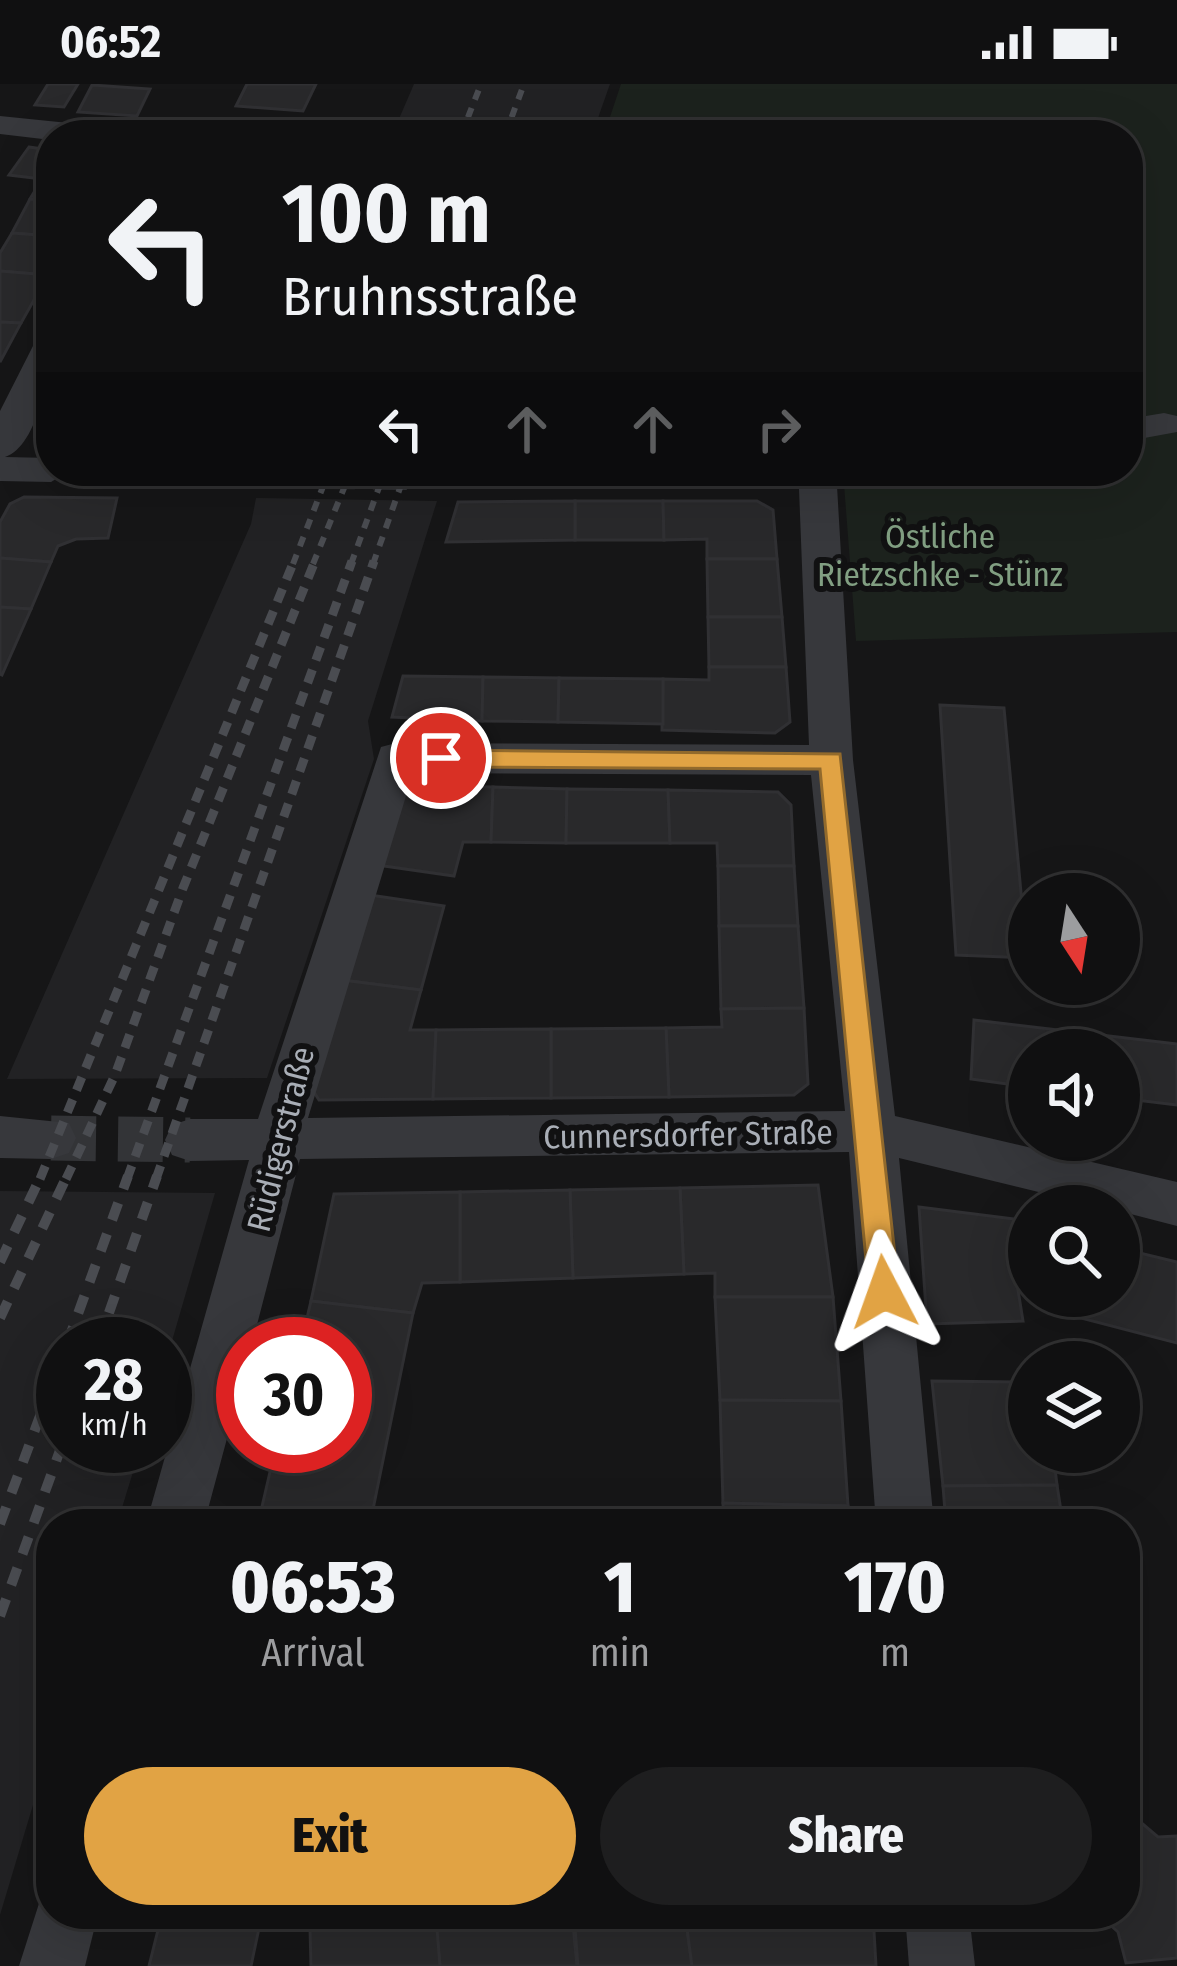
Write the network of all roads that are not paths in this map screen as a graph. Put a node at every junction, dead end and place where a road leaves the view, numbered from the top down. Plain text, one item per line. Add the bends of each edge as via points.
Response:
1 (0, 124) edge
2 (36, 128) edge
3 (36, 376) edge
4 (0, 447) edge
5 (0, 469) edge
6 (36, 470) edge
7 (839, 486) edge
8 (831, 760) junction
9 (872, 1131) junction
10 (0, 1137) edge
11 (51, 1138) tunnel mouth
12 (190, 1140) tunnel mouth
13 (278, 1142) junction
14 (1177, 1204) edge
15 (180, 1509) edge
16 (904, 1509) edge
17 (62, 1929) edge
18 (939, 1929) edge
19 (52, 1966) edge
20 (942, 1966) edge

1 - 2 street
3 - 4 street
5 - 6 street
7 - 8 street
8 - 9 street
8 - 13 street, Rüdigerstraße via 395,758
9 - 13 street, Cunnersdorfer Straße
9 - 14 street, Cunnersdorfer Straße
9 - 16 street
10 - 11 street
12 - 13 street, Cunnersdorfer Straße
13 - 15 street, Rüdigerstraße
17 - 19 street
18 - 20 street

